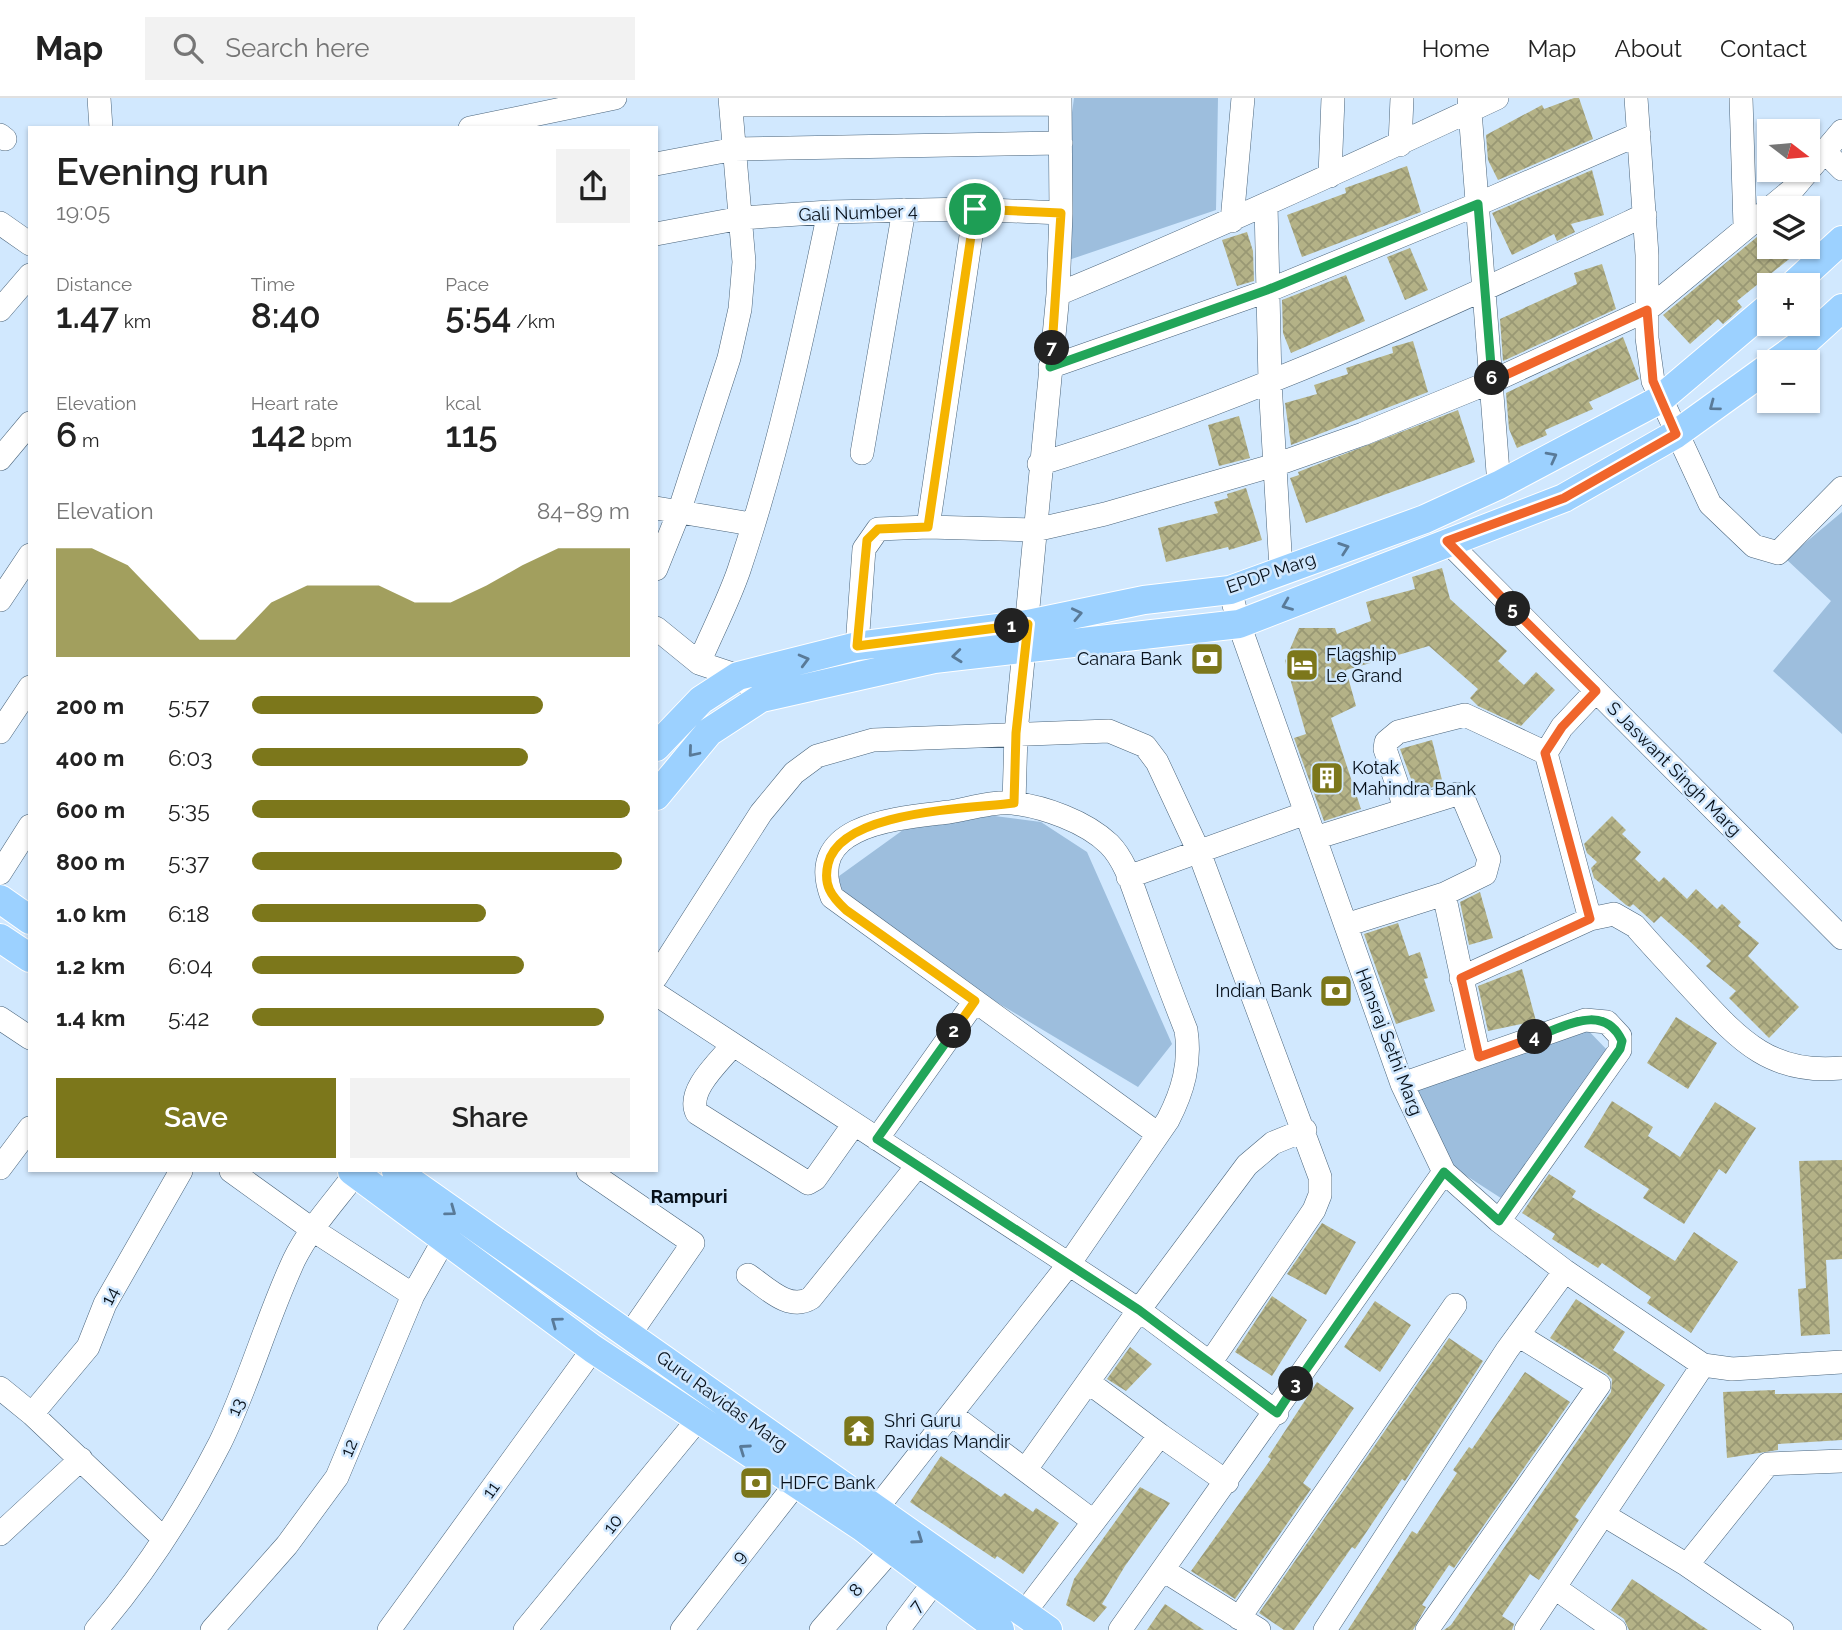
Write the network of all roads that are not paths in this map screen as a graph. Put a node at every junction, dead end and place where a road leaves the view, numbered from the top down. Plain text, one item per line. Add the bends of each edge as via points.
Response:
1 (99, 98) edge
2 (615, 98) edge
3 (1243, 98) edge
4 (1333, 98) edge
5 (1402, 98) edge
6 (1497, 98) edge
7 (1636, 98) edge
8 (1741, 98) edge
9 (1060, 101) edge
10 (731, 102) edge
11 (1469, 104) edge
12 (100, 126) edge
13 (480, 126) edge
14 (1842, 131) edge
15 (1639, 134) junction
16 (1061, 143) junction
17 (1400, 145) junction
18 (734, 149) junction
19 (1834, 161) edge
20 (658, 164) edge
21 (1330, 176) junction
22 (1266, 204) junction
23 (1478, 204) junction
24 (975, 209) junction
25 (904, 210) junction
26 (829, 212) junction
27 (1061, 213) junction
28 (1645, 215) junction
29 (741, 218) junction
30 (1232, 220) junction
31 (0, 223) edge
32 (1745, 227) junction
33 (658, 234) edge
34 (1842, 240) edge
35 (28, 243) edge
36 (1806, 273) edge
37 (28, 277) edge
38 (1267, 290) junction
39 (1485, 290) junction
40 (1058, 294) junction
41 (1842, 307) edge
42 (0, 310) edge
43 (1647, 310) junction
44 (1757, 317) edge
45 (1793, 350) edge
46 (1050, 367) junction
47 (1757, 376) edge
48 (1493, 381) junction
49 (1270, 382) junction
50 (1659, 400) junction
51 (28, 425) edge
52 (1676, 434) junction
53 (862, 453) dead end
54 (0, 459) edge
55 (1039, 464) junction
56 (1275, 465) junction
57 (1499, 485) junction
58 (1842, 488) edge
59 (668, 510) edge
60 (751, 524) junction
61 (928, 527) junction
62 (1035, 530) junction
63 (1447, 541) junction
64 (28, 558) edge
65 (658, 559) edge
66 (1281, 569) junction
67 (1230, 590) junction
68 (0, 600) edge
69 (1239, 624) junction
70 (658, 630) edge
71 (1026, 637) junction
72 (857, 646) junction
73 (699, 663) junction
74 (738, 676) junction
75 (28, 690) edge
76 (1596, 691) junction
77 (761, 698) junction
78 (0, 732) edge
79 (1016, 733) junction
80 (658, 745) edge
81 (1545, 753) junction
82 (658, 794) edge
83 (1014, 803) junction
84 (1411, 806) junction
85 (1306, 813) junction
86 (28, 829) edge
87 (1315, 838) junction
88 (1199, 852) junction
89 (0, 873) edge
90 (1128, 877) junction
91 (1444, 894) junction
92 (0, 899) edge
93 (28, 919) edge
94 (1590, 919) junction
95 (1346, 925) junction
96 (0, 938) edge
97 (1842, 938) edge
98 (28, 957) edge
99 (658, 974) edge
100 (1461, 978) junction
101 (658, 995) edge
102 (975, 1001) junction
103 (0, 1018) edge
104 (28, 1037) edge
105 (733, 1045) junction
106 (1479, 1057) junction
107 (1842, 1068) edge
108 (1402, 1084) junction
109 (855, 1124) junction
110 (1305, 1130) junction
111 (28, 1131) edge
112 (1158, 1134) junction
113 (877, 1139) junction
114 (918, 1165) junction
115 (0, 1168) edge
116 (180, 1172) edge
117 (232, 1172) edge
118 (355, 1172) edge
119 (397, 1172) edge
120 (590, 1172) edge
121 (1444, 1172) junction
122 (1499, 1221) junction
123 (313, 1230) junction
124 (444, 1240) junction
125 (1069, 1264) junction
126 (1565, 1271) junction
127 (748, 1275) dead end
128 (413, 1295) junction
129 (1455, 1305) dead end
130 (1139, 1310) junction
131 (630, 1334) junction
132 (1518, 1335) junction
133 (593, 1349) junction
134 (1842, 1362) edge
135 (1210, 1363) junction
136 (1703, 1365) junction
137 (1088, 1382) junction
138 (0, 1388) edge
139 (1277, 1413) junction
140 (32, 1414) junction
141 (952, 1415) junction
142 (700, 1418) junction
143 (1160, 1435) junction
144 (81, 1459) junction
145 (1842, 1461) edge
146 (1026, 1469) junction
147 (1227, 1482) junction
148 (795, 1485) junction
149 (1604, 1514) junction
150 (869, 1518) junction
151 (1093, 1521) junction
152 (0, 1534) edge
153 (163, 1538) junction
154 (891, 1550) junction
155 (1687, 1565) junction
156 (1163, 1570) junction
157 (935, 1581) junction
158 (1555, 1588) junction
159 (1024, 1613) junction
160 (1239, 1618) junction
161 (96, 1630) edge
162 (212, 1630) edge
163 (389, 1630) edge
164 (525, 1630) edge
165 (682, 1630) edge
166 (821, 1630) edge
167 (898, 1630) edge
168 (1000, 1630) edge
169 (1048, 1630) edge
170 (1120, 1630) edge
171 (1259, 1630) edge
172 (1325, 1630) edge
173 (1427, 1630) edge
174 (1527, 1630) edge
175 (1615, 1630) edge
176 (1782, 1630) edge

1 - 12 street
2 - 13 street
3 - 30 street
4 - 21 street
5 - 17 street
6 - 11 street
7 - 15 street
8 - 32 street
9 - 10 street
9 - 16 street
10 - 18 street
11 - 17 street
11 - 23 street
14 - 19 street
15 - 23 street
15 - 28 street
16 - 18 street
16 - 27 street
17 - 21 street
18 - 20 street
18 - 29 street
19 - 32 street
21 - 22 street
22 - 30 street
22 - 38 street
23 - 38 street
23 - 39 street
24 - 25 street, Gali Number 4
24 - 27 street, Gali Number 4
24 - 61 street
25 - 26 street, Gali Number 4
25 - 53 street
26 - 29 street, Gali Number 4
26 - 60 street via 786,405
27 - 40 street
28 - 39 street
28 - 43 street
29 - 33 street, Gali Number 4
29 - 59 street via 740,309 729,358
30 - 40 street
31 - 35 street
32 - 43 street
34 - 36 main road
37 - 42 street
38 - 46 street
38 - 49 street
39 - 48 street
39 - 49 street
40 - 46 street
41 - 45 main road
43 - 48 street
43 - 50 street via 1649,359
44 - 50 main road, EPDP Marg
46 - 55 street
47 -> 52 main road, EPDP Marg
48 - 56 street
48 - 57 street
49 - 55 street
49 - 56 street
50 - 52 street
57 -> 50 main road, EPDP Marg
51 - 54 street
52 - 58 street via 1710,504 1766,552 1784,549
52 - 63 main road, EPDP Marg via 1564,498
55 - 62 street
56 - 62 street
56 - 66 street
66 -> 57 main road, EPDP Marg via 1425,519
59 - 60 street
59 - 65 street
60 - 73 street via 738,570
61 - 62 street
61 - 72 street via 878,529 867,540
62 - 71 street
63 -> 69 main road, EPDP Marg
63 - 76 street, S Jaswant Singh Marg
64 - 68 street
66 - 67 main road, EPDP Marg
67 - 69 street, Hansraj Sethi Marg
71 -> 67 main road, EPDP Marg via 1144,600
69 - 71 main road, EPDP Marg
69 - 85 street, Hansraj Sethi Marg
70 - 73 street
71 - 72 main road, EPDP Marg
71 -> 77 main road, EPDP Marg
71 - 79 street
74 -> 72 main road, EPDP Marg
73 - 74 street
74 - 77 street
74 - 80 main road, EPDP Marg via 701,700
75 - 78 street
76 - 81 street
76 - 97 street, S Jaswant Singh Marg
77 -> 82 main road, EPDP Marg via 709,732
79 - 83 street
79 - 88 street via 1109,731 1144,746 1157,762
79 - 99 street via 873,740 817,756 794,773 761,813
81 - 84 street via 1465,715 1398,733 1386,742 1385,749 1402,799
81 - 94 street
83 - 90 street via 1069,818 1091,831 1119,856
83 - 102 street via 886,820 862,828 846,837 830,857 825,878 832,897 846,910
84 - 87 street
84 - 91 street via 1453,794 1462,796 1489,859 1485,874
85 - 87 street, Hansraj Sethi Marg
85 - 88 street
86 - 89 street
87 - 95 street, Hansraj Sethi Marg
88 - 90 street
88 - 110 street
90 - 112 street via 1188,1045 1179,1099
91 - 95 street
91 - 100 street
92 - 93 main road
94 - 100 street
94 - 107 street via 1609,913 1627,920 1737,1038 1756,1051 1776,1062 1804,1068
95 - 108 street, Hansraj Sethi Marg
96 - 98 main road
100 - 106 street
101 - 105 street
102 - 112 street
102 - 113 street
103 - 104 street
105 - 109 street
105 - 109 street via 695,1094 697,1114 808,1183
106 - 108 street
106 - 122 street via 1594,1018 1607,1022 1622,1041
108 - 121 street, Hansraj Sethi Marg
109 - 113 street
110 - 130 street via 1273,1143 1247,1165
110 - 135 street via 1320,1177 1314,1210
111 - 115 street
112 - 125 street
113 - 114 street
114 - 125 street
114 - 127 street via 802,1304 791,1303
116 - 140 street, 14 via 105,1304 88,1347
117 - 123 street
118 - 123 street, 13
118 - 124 main road, Guru Ravidas Marg
119 -> 131 main road, Guru Ravidas Marg
120 - 131 street via 693,1243
121 - 122 street, Hansraj Sethi Marg
121 - 139 street
122 - 126 street, Hansraj Sethi Marg
123 - 128 street
123 - 153 street, 13 via 294,1259 220,1442
124 - 128 street, 12
133 -> 124 main road, Guru Ravidas Marg
125 - 130 street
125 - 141 street
126 - 132 street
126 - 136 street, Hansraj Sethi Marg
128 - 162 street, 12 via 337,1477 287,1545
129 - 160 street
130 - 135 street
130 - 137 street
131 - 150 main road, Guru Ravidas Marg
132 - 172 street
132 - 173 street via 1598,1385
133 - 142 main road, Guru Ravidas Marg
133 - 163 street, 11
134 - 136 street, Hansraj Sethi Marg via 1732,1369
135 - 139 street
136 - 149 street
137 - 143 street
137 - 146 street
138 - 140 street
139 - 147 street
140 - 144 street
141 - 146 street
141 - 150 street
148 -> 142 main road, Guru Ravidas Marg
142 - 164 street, 10
143 - 147 street
143 - 151 street
144 - 152 street
144 - 153 street
145 - 155 street via 1768,1464
146 - 151 street
147 - 156 street
148 - 150 main road, Guru Ravidas Marg
148 - 165 street, 9
149 - 155 street
149 - 158 street
150 - 154 main road, Guru Ravidas Marg
150 -> 159 main road, Guru Ravidas Marg
151 - 159 street
153 - 161 street, 13
154 - 157 main road, Guru Ravidas Marg
154 - 166 street, 8
155 - 176 street
156 - 160 street
156 - 170 street
157 - 167 street, 7
157 - 168 main road, Guru Ravidas Marg
158 - 174 street
158 - 175 street
159 - 169 main road, Guru Ravidas Marg
160 - 171 street

